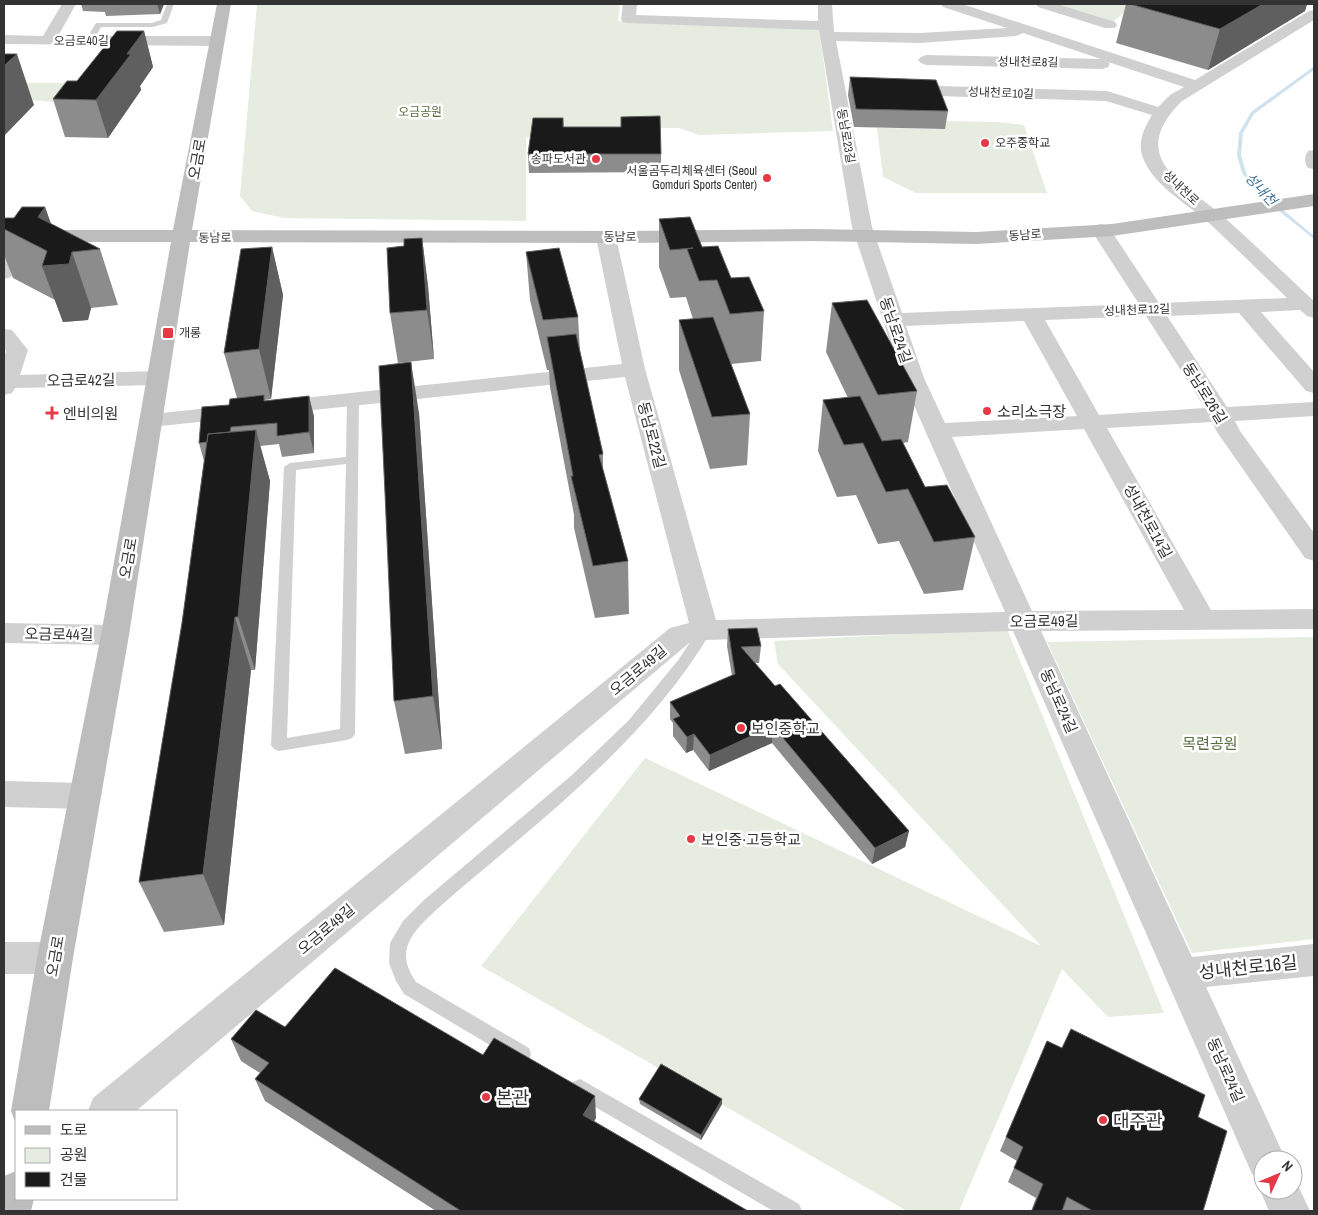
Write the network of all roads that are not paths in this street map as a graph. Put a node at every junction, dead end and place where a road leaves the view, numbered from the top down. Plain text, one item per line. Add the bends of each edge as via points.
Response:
1 (69, 4) edge
2 (170, 4) edge
3 (224, 4) edge
4 (630, 4) edge
5 (687, 4) edge
6 (826, 4) edge
7 (947, 4) edge
8 (1043, 4) edge
9 (1122, 14) dead end
10 (1314, 14) edge
11 (685, 21) junction
12 (1110, 25) junction
13 (827, 31) junction
14 (1030, 31) junction
15 (920, 38) junction
16 (4, 40) edge
17 (48, 40) junction
18 (89, 41) junction
19 (217, 41) junction
20 (1084, 49) junction
21 (926, 60) junction
22 (1130, 64) junction
23 (1195, 86) junction
24 (837, 88) junction
25 (855, 89) edge
26 (892, 90) edge
27 (937, 91) junction
28 (1162, 113) junction
29 (1314, 155) edge
30 (1314, 164) edge
31 (1314, 200) edge
32 (1212, 216) junction
33 (1101, 230) junction
34 (4, 236) edge
35 (27, 236) junction
36 (865, 236) junction
37 (606, 237) junction
38 (181, 238) junction
39 (4, 273) edge
40 (1244, 306) junction
41 (1310, 308) edge
42 (1152, 310) junction
43 (1031, 314) junction
44 (893, 320) junction
45 (4, 335) edge
46 (634, 369) junction
47 (158, 378) junction
48 (4, 384) edge
49 (1314, 386) edge
50 (353, 400) junction
51 (1314, 409) edge
52 (1220, 414) junction
53 (151, 420) junction
54 (1093, 422) junction
55 (937, 431) junction
56 (352, 460) junction
57 (1314, 552) edge
58 (1314, 618) edge
59 (1203, 620) junction
60 (1023, 621) junction
61 (705, 630) junction
62 (4, 633) edge
63 (115, 635) junction
64 (4, 794) edge
65 (85, 796) junction
66 (4, 958) edge
67 (55, 958) junction
68 (1314, 960) edge
69 (1182, 974) junction
70 (537, 1062) edge
71 (562, 1077) edge
72 (30, 1110) edge
73 (108, 1110) edge
74 (1261, 1150) edge
75 (15, 1195) edge
76 (11, 1211) edge
77 (792, 1211) edge

1 - 17 street
2 - 18 lane via 164,21 153,25 99,25
3 - 19 main road, 오금로
4 - 11 street via 628,19
5 - 11 street
6 - 13 street, 동남로23길
7 - 14 street, 성내천로8길
7 - 15 street, 성내천로8길
8 - 12 street
9 - 12 street
10 - 23 street, 성내천로
11 - 13 street via 754,18
12 - 20 street
13 - 15 street
13 - 24 street, 동남로23길
14 - 15 street
14 - 20 street, 성내천로8길
15 - 21 street
16 - 17 street, 오금로40길
17 - 18 street, 오금로40길
18 - 19 street, 오금로40길
19 - 38 main road, 오금로
20 - 22 street, 성내천로8길
21 - 22 street, 성내천로8길
21 - 27 street
22 - 23 street, 성내천로8길
23 - 28 street, 성내천로 via 1176,98
24 - 25 street
24 - 36 street, 동남로23길
26 - 27 street, 성내천로10길
27 - 28 street, 성내천로10길 via 1107,96
28 - 32 street, 성내천로 via 1154,124 1150,141 1152,158 1169,181
29 - 30 street
31 - 32 main road, 동남로
32 - 33 main road, 동남로
32 - 41 street, 성내천로
33 - 36 main road, 동남로 via 976,238
33 - 42 street, 동남로26길
34 - 35 main road, 동남로
35 - 38 main road, 동남로
35 - 39 street
36 - 37 main road, 동남로
36 - 44 street, 동남로24길
37 - 38 main road, 동남로
37 - 46 street, 동남로22길
38 - 47 main road, 오금로
40 - 41 street, 성내천로12길
40 - 42 street, 성내천로12길
40 - 49 street
42 - 43 street, 성내천로12길
42 - 52 street, 동남로26길
43 - 44 street, 성내천로12길
43 - 54 street
44 - 55 street, 동남로24길 via 913,378
45 - 48 street via 17,350
46 - 50 street
46 - 61 street, 동남로22길
47 - 48 street, 오금로42길
47 - 53 main road, 오금로
50 - 53 street
50 - 56 lane
51 - 52 street
52 - 54 street
52 - 57 street, 동남로26길
53 - 63 main road, 오금로
54 - 55 street
54 - 59 street, 성내천로14길
55 - 60 street, 동남로24길
56 - 56 lane via 347,734 279,745 290,467
58 - 59 street, 오금로49길
59 - 60 street, 오금로49길
60 - 61 street, 오금로49길
60 - 69 street, 동남로24길
61 - 70 lane via 684,663 618,739 580,777 428,909 403,935 398,946 396,956 400,974 410,988
61 - 73 street, 오금로49길 via 680,635
62 - 63 street, 오금로44길
63 - 65 main road, 오금로
64 - 65 street
65 - 67 main road, 오금로
66 - 67 street
67 - 72 main road, 오금로
68 - 69 street, 성내천로16길
69 - 74 street, 동남로24길
71 - 77 lane
75 - 76 main road

